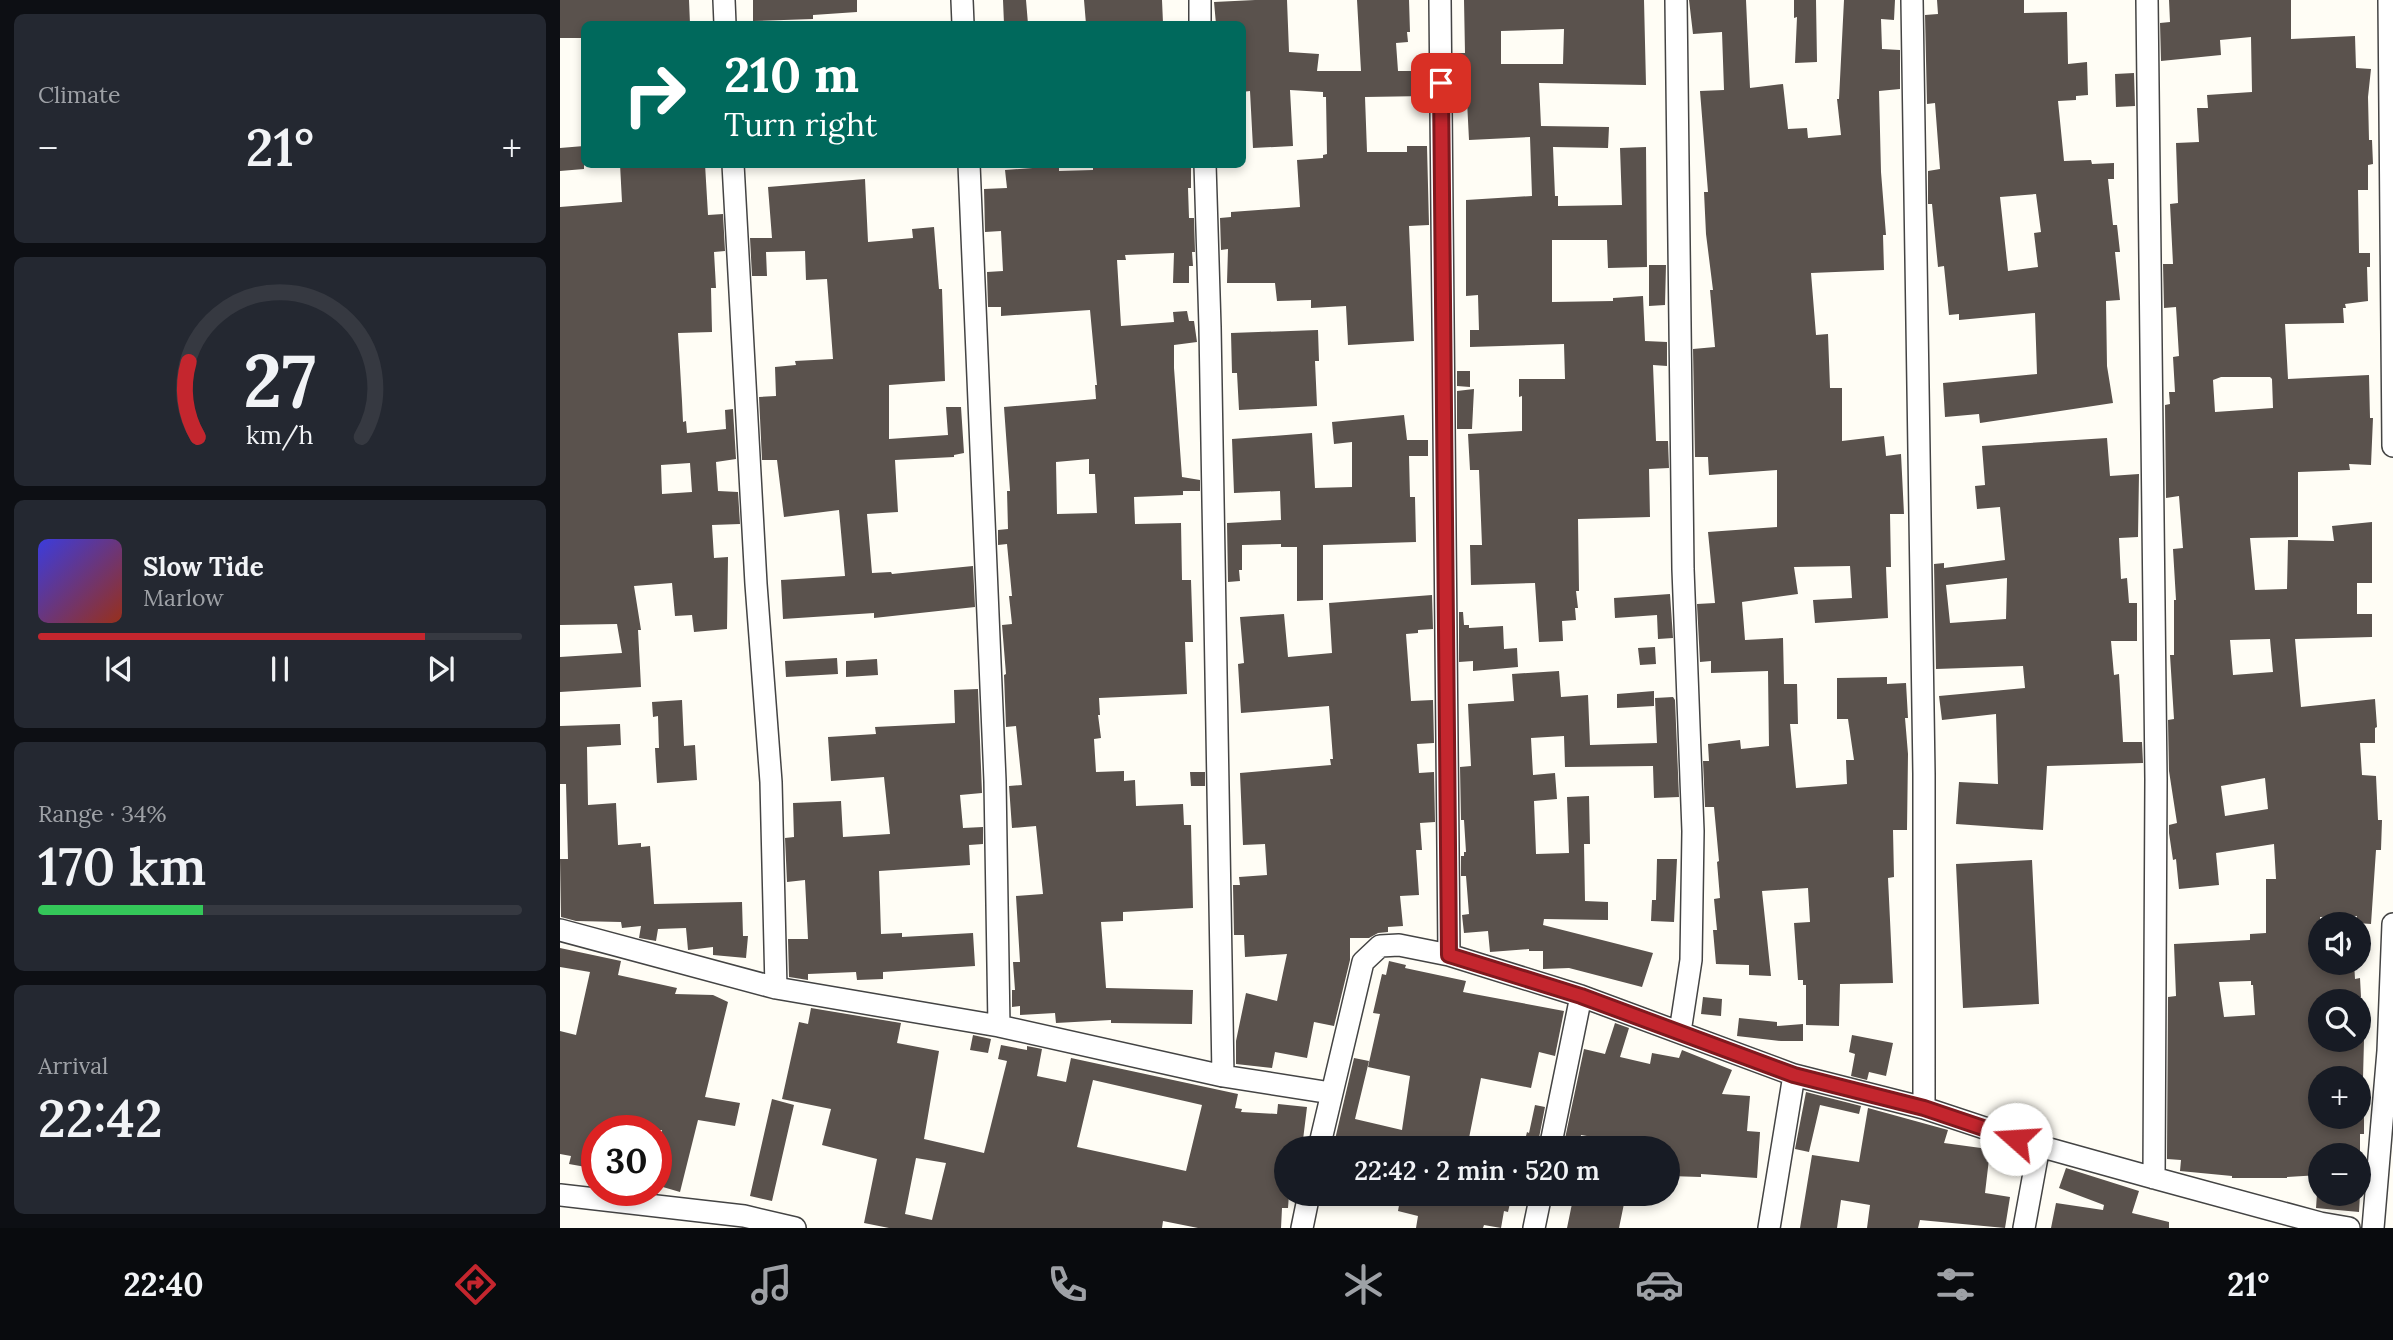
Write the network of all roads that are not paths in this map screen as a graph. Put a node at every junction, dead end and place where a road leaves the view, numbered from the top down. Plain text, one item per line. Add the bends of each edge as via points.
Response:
1 (724, 0) edge
2 (962, 0) edge
3 (1200, 0) edge
4 (1440, 0) edge
5 (1676, 0) edge
6 (1912, 0) edge
7 (2147, 0) edge
8 (2389, 0) edge
9 (725, 21) edge
10 (963, 21) edge
11 (1200, 21) edge
12 (733, 168) edge
13 (969, 168) edge
14 (1205, 168) edge
15 (2393, 446) edge
16 (2393, 925) edge
17 (560, 930) edge
18 (1449, 955) junction
19 (776, 988) junction
20 (1581, 996) junction
21 (999, 1026) junction
22 (1680, 1032) junction
23 (1794, 1075) junction
24 (1223, 1076) junction
25 (1331, 1093) junction
26 (1924, 1108) junction
27 (1322, 1136) edge
28 (1552, 1136) edge
29 (2039, 1146) junction
30 (2154, 1178) junction
31 (560, 1195) edge
32 (1307, 1206) edge
33 (1539, 1206) edge
34 (2267, 1218) edge
35 (795, 1228) edge
36 (1302, 1228) edge
37 (1534, 1228) edge
38 (1769, 1228) edge
39 (2024, 1228) edge
40 (2349, 1228) edge
41 (2373, 1228) edge

1 - 9 street
2 - 10 street
3 - 11 street
4 - 18 street
5 - 22 street via 1682,569 1692,831 1691,960
6 - 26 street via 1924,774
7 - 30 street via 2156,779
8 - 15 street
12 - 19 street via 771,782
13 - 21 street via 995,781
14 - 24 street
16 - 41 street
17 - 19 street
18 - 20 street
18 - 25 street via 1380,946 1363,962
19 - 21 street
20 - 22 street
20 - 28 street
21 - 24 street
22 - 23 street
23 - 26 street
23 - 38 street
24 - 25 street
25 - 27 street
26 - 29 street
29 - 30 street
29 - 39 street
30 - 34 street
31 - 35 street via 744,1216
32 - 36 street
33 - 37 street
34 - 40 street

